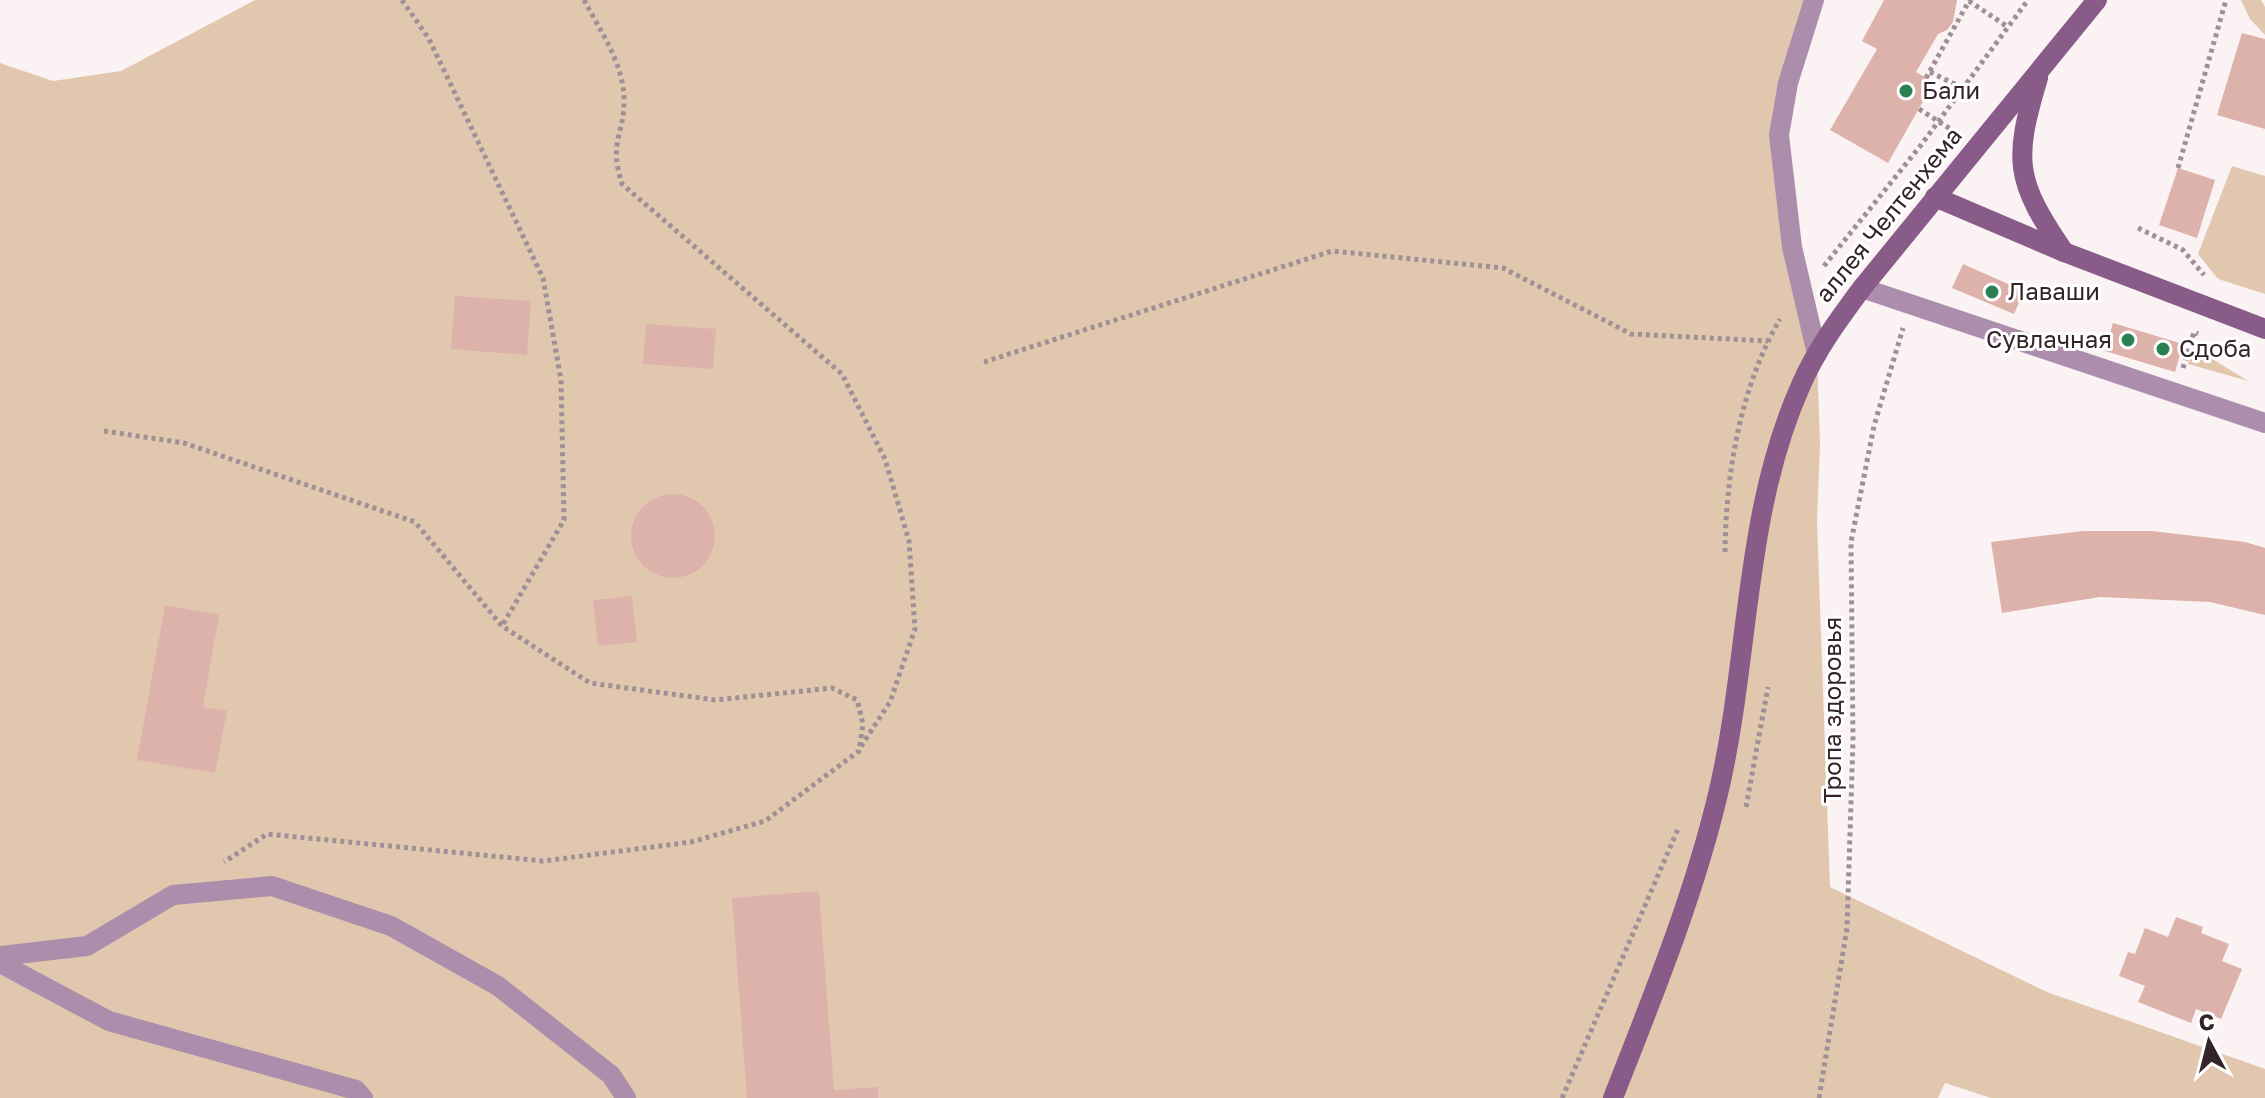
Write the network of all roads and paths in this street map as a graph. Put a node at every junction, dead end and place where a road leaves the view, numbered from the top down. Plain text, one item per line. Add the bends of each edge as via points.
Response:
1 (402, 0) edge
2 (584, 0) edge
3 (1814, 0) edge
4 (2028, 0) edge
5 (2097, 0) edge
6 (2226, 0) edge
7 (2008, 27) junction
8 (2041, 68) junction
9 (1963, 88) junction
10 (1919, 109) dead end
11 (1978, 146) junction
12 (2178, 168) dead end
13 (1935, 197) junction
14 (2138, 228) dead end
15 (2064, 252) junction
16 (1823, 268) dead end
17 (2206, 278) dead end
18 (1862, 288) junction
19 (1787, 308) dead end
20 (1903, 326) dead end
21 (2265, 329) edge
22 (2208, 337) dead end
23 (1768, 341) junction
24 (1817, 354) junction
25 (984, 362) dead end
26 (2181, 377) dead end
27 (2265, 423) edge
28 (104, 431) dead end
29 (1725, 555) dead end
30 (502, 626) junction
31 (859, 751) junction
32 (1684, 814) dead end
33 (213, 869) dead end
34 (0, 956) edge
35 (0, 963) edge
36 (363, 1098) edge
37 (626, 1098) edge
38 (1562, 1098) edge
39 (1613, 1098) edge
40 (1819, 1098) edge

1 - 30 path via 429,39 543,278 561,380 564,520
2 - 31 path via 622,75 624,102 614,161 622,184 842,374 885,459 909,541 915,629 890,702
3 - 24 lane via 1788,83 1779,135 1792,247
4 - 7 path
5 - 8 main road, аллея Челтенхема
6 - 12 path
7 - 9 path
7 - 9 path via 1969,1 1928,75
8 - 11 main road, аллея Челтенхема
8 - 15 main road via 2023,127 2020,161 2028,195
9 - 16 path
10 - 11 path
11 - 13 main road, аллея Челтенхема
13 - 15 main road
13 - 18 main road, аллея Челтенхема
14 - 17 path via 2183,250
15 - 21 main road
18 - 24 main road, аллея Челтенхема
18 - 27 lane
19 - 23 path
20 - 40 path, Тропа здоровья via 1874,426 1851,542 1853,741 1847,928
22 - 26 path via 2194,332
23 - 25 path via 1631,334 1503,268 1332,251
23 - 29 path via 1753,376 1726,493
24 - 39 main road, аллея Челтенхема via 1799,389 1772,471 1718,793 1694,879
28 - 30 path via 184,443 415,522
30 - 31 path via 590,683 715,700 832,688 857,700 863,724
31 - 33 path via 765,821 691,842 543,861 267,834
32 - 38 path
34 - 37 lane via 87,946 173,895 272,886 391,926 498,986 611,1075
35 - 36 lane via 109,1021 356,1090

